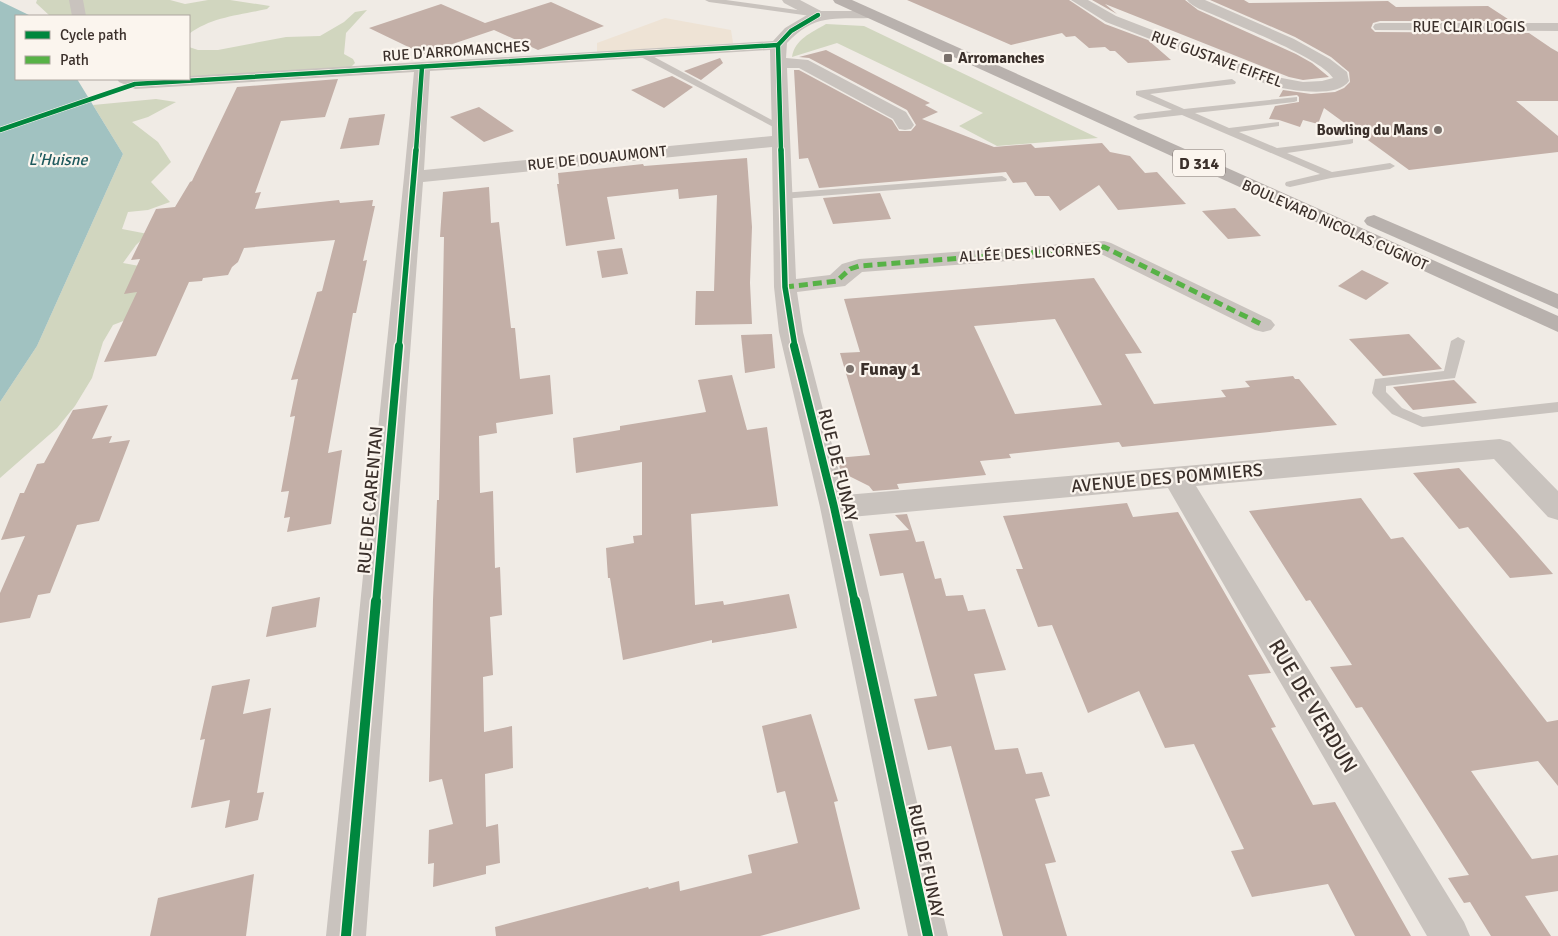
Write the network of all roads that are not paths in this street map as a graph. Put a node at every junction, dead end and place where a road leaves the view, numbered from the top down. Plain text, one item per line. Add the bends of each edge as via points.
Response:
1 (76, 0) edge
2 (709, 0) edge
3 (789, 0) edge
4 (840, 0) edge
5 (1078, 0) edge
6 (1194, 0) edge
7 (872, 7) edge
8 (79, 15) edge
9 (818, 15) junction
10 (1380, 27) dead end
11 (1558, 27) edge
12 (642, 54) junction
13 (779, 54) junction
14 (422, 67) junction
15 (190, 79) edge
16 (169, 80) edge
17 (130, 82) edge
18 (1232, 82) dead end
19 (1294, 99) dead end
20 (1183, 112) junction
21 (1138, 117) junction
22 (1276, 124) dead end
23 (905, 125) dead end
24 (1227, 131) junction
25 (780, 134) junction
26 (1350, 141) dead end
27 (1276, 152) junction
28 (1390, 166) dead end
29 (1331, 175) junction
30 (414, 177) junction
31 (1002, 179) dead end
32 (1290, 184) junction
33 (782, 196) junction
34 (1316, 196) dead end
35 (1360, 215) dead end
36 (784, 287) junction
37 (1558, 302) edge
38 (1263, 325) dead end
39 (1558, 325) edge
40 (1458, 341) dead end
41 (1558, 407) edge
42 (1176, 477) junction
43 (834, 507) junction
44 (1558, 509) edge
45 (346, 936) edge
46 (928, 936) edge
47 (1450, 936) edge

1 - 8 street
2 - 9 lane
3 - 9 street
4 - 7 main road, BOULEVARD NICOLAS CUGNOT / D 314
5 - 6 street, RUE GUSTAVE EIFFEL via 1111,19 1286,86 1308,88 1341,81 1337,71 1304,51
7 - 9 street
7 - 21 main road, BOULEVARD NICOLAS CUGNOT / D 314
7 - 39 main road, BOULEVARD NICOLAS CUGNOT / D 314
9 - 13 street via 782,39
10 - 11 street, RUE CLAIR LOGIS
12 - 13 street, RUE D'ARROMANCHES
12 - 14 street, RUE D'ARROMANCHES
12 - 25 lane
13 - 23 street via 900,116
13 - 25 street, RUE DE FUNAY
14 - 15 street, RUE D'ARROMANCHES
14 - 30 street, RUE DE CARENTAN
16 - 17 street, RUE D'ARROMANCHES
18 - 20 lane via 1139,93
19 - 20 lane
20 - 21 lane
20 - 24 lane
21 - 32 main road, BOULEVARD NICOLAS CUGNOT / D 314
22 - 24 lane
24 - 27 lane
25 - 30 street, RUE DE DOUAUMONT via 684,149
25 - 33 street, RUE DE FUNAY
26 - 27 lane
27 - 29 lane
28 - 29 lane
29 - 32 lane
30 - 45 street, RUE DE CARENTAN
31 - 33 lane
32 - 34 main road, BOULEVARD NICOLAS CUGNOT / D 314
33 - 36 street, RUE DE FUNAY
35 - 37 main road, BOULEVARD NICOLAS CUGNOT
36 - 38 street, ALLÉE DES LICORNES via 837,281 850,269 859,266 1104,247
36 - 43 street, RUE DE FUNAY via 797,361
40 - 41 lane via 1450,375 1380,382 1379,393 1397,411 1422,422
42 - 43 street, AVENUE DES POMMIERS
42 - 44 street, AVENUE DES POMMIERS via 1500,449
42 - 47 street, RUE DE VERDUN
43 - 46 street, RUE DE FUNAY

